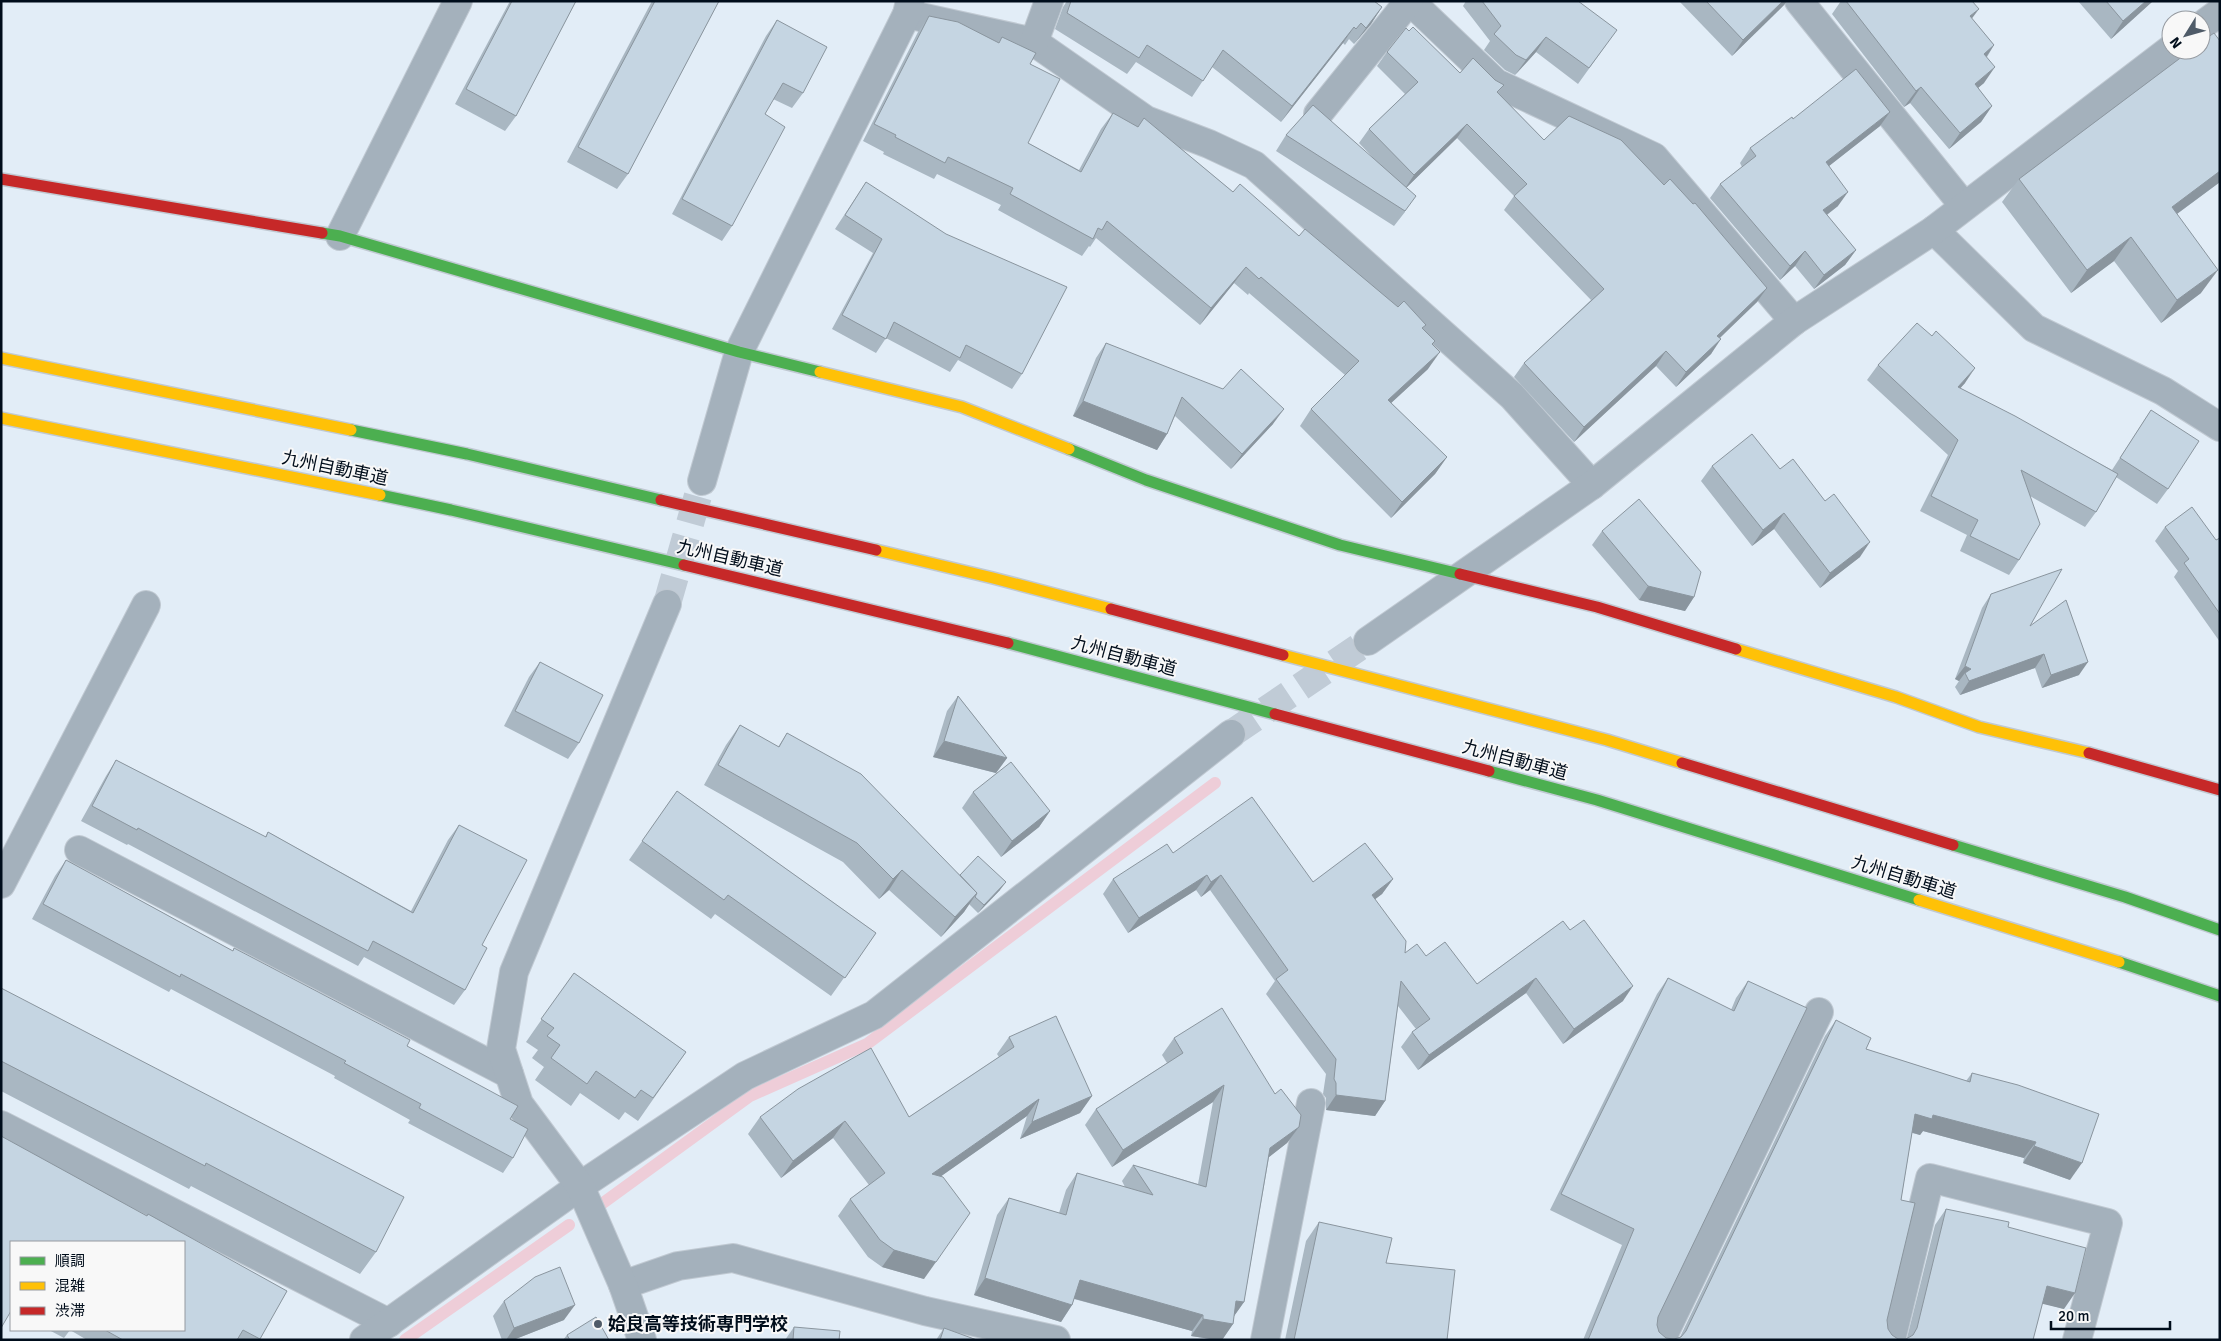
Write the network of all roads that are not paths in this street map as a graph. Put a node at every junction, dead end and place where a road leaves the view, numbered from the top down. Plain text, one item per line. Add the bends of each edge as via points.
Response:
1 (458, 1) edge
2 (1049, 1) edge
3 (1409, 1) edge
4 (1799, 1) edge
5 (908, 8) edge
6 (1034, 42) junction
7 (2161, 57) edge
8 (1318, 114) edge
9 (1, 178) edge
10 (1964, 206) junction
11 (1934, 230) junction
12 (340, 236) junction
13 (1794, 321) junction
14 (740, 352) junction
15 (1, 358) edge
16 (1, 418) edge
17 (2220, 427) edge
18 (702, 481) tunnel mouth
19 (1592, 485) junction
20 (1462, 574) junction
21 (667, 604) tunnel mouth
22 (146, 605) dead end
23 (1368, 641) tunnel mouth
24 (1231, 734) tunnel mouth
25 (2220, 790) edge
26 (78, 850) dead end
27 (1, 884) edge
28 (2220, 930) edge
29 (2220, 996) edge
30 (1819, 1012) dead end
31 (509, 1074) junction
32 (1311, 1103) dead end
33 (1, 1125) edge
34 (580, 1186) junction
35 (623, 1285) junction
36 (389, 1323) junction
37 (364, 1340) edge
38 (642, 1340) edge
39 (1056, 1340) edge
40 (1265, 1340) edge
41 (1661, 1340) edge
42 (1891, 1340) edge
43 (2076, 1340) edge

1 - 12 street
2 - 6 street
3 - 8 street
3 - 13 street via 1496,83 1654,157
4 - 10 street
5 - 6 street
5 - 14 street
6 - 19 street via 1146,120 1254,165 1512,396
7 - 10 street
9 - 12 main road
10 - 11 street
11 - 13 street
11 - 17 street via 2034,328 2163,391
12 - 14 main road
13 - 19 street
14 - 18 street
14 - 20 main road via 962,407 1146,480 1331,542
15 - 28 main road via 467,454 993,578 1607,740 2125,897
16 - 29 main road, 九州自動車道 via 451,510 977,635 1596,800
19 - 20 street
20 - 23 street
20 - 25 main road via 1597,607 1896,697 1979,727 2120,760
21 - 31 street via 514,972 501,1049
22 - 27 street
24 - 34 street via 874,1014 745,1076
26 - 31 street
30 - 41 street
31 - 34 street via 519,1104
32 - 40 street
33 - 36 street
34 - 35 street
34 - 36 street
35 - 38 street
35 - 39 street via 678,1266 733,1258 925,1311
36 - 37 street
42 - 43 street via 1930,1178 2108,1223

